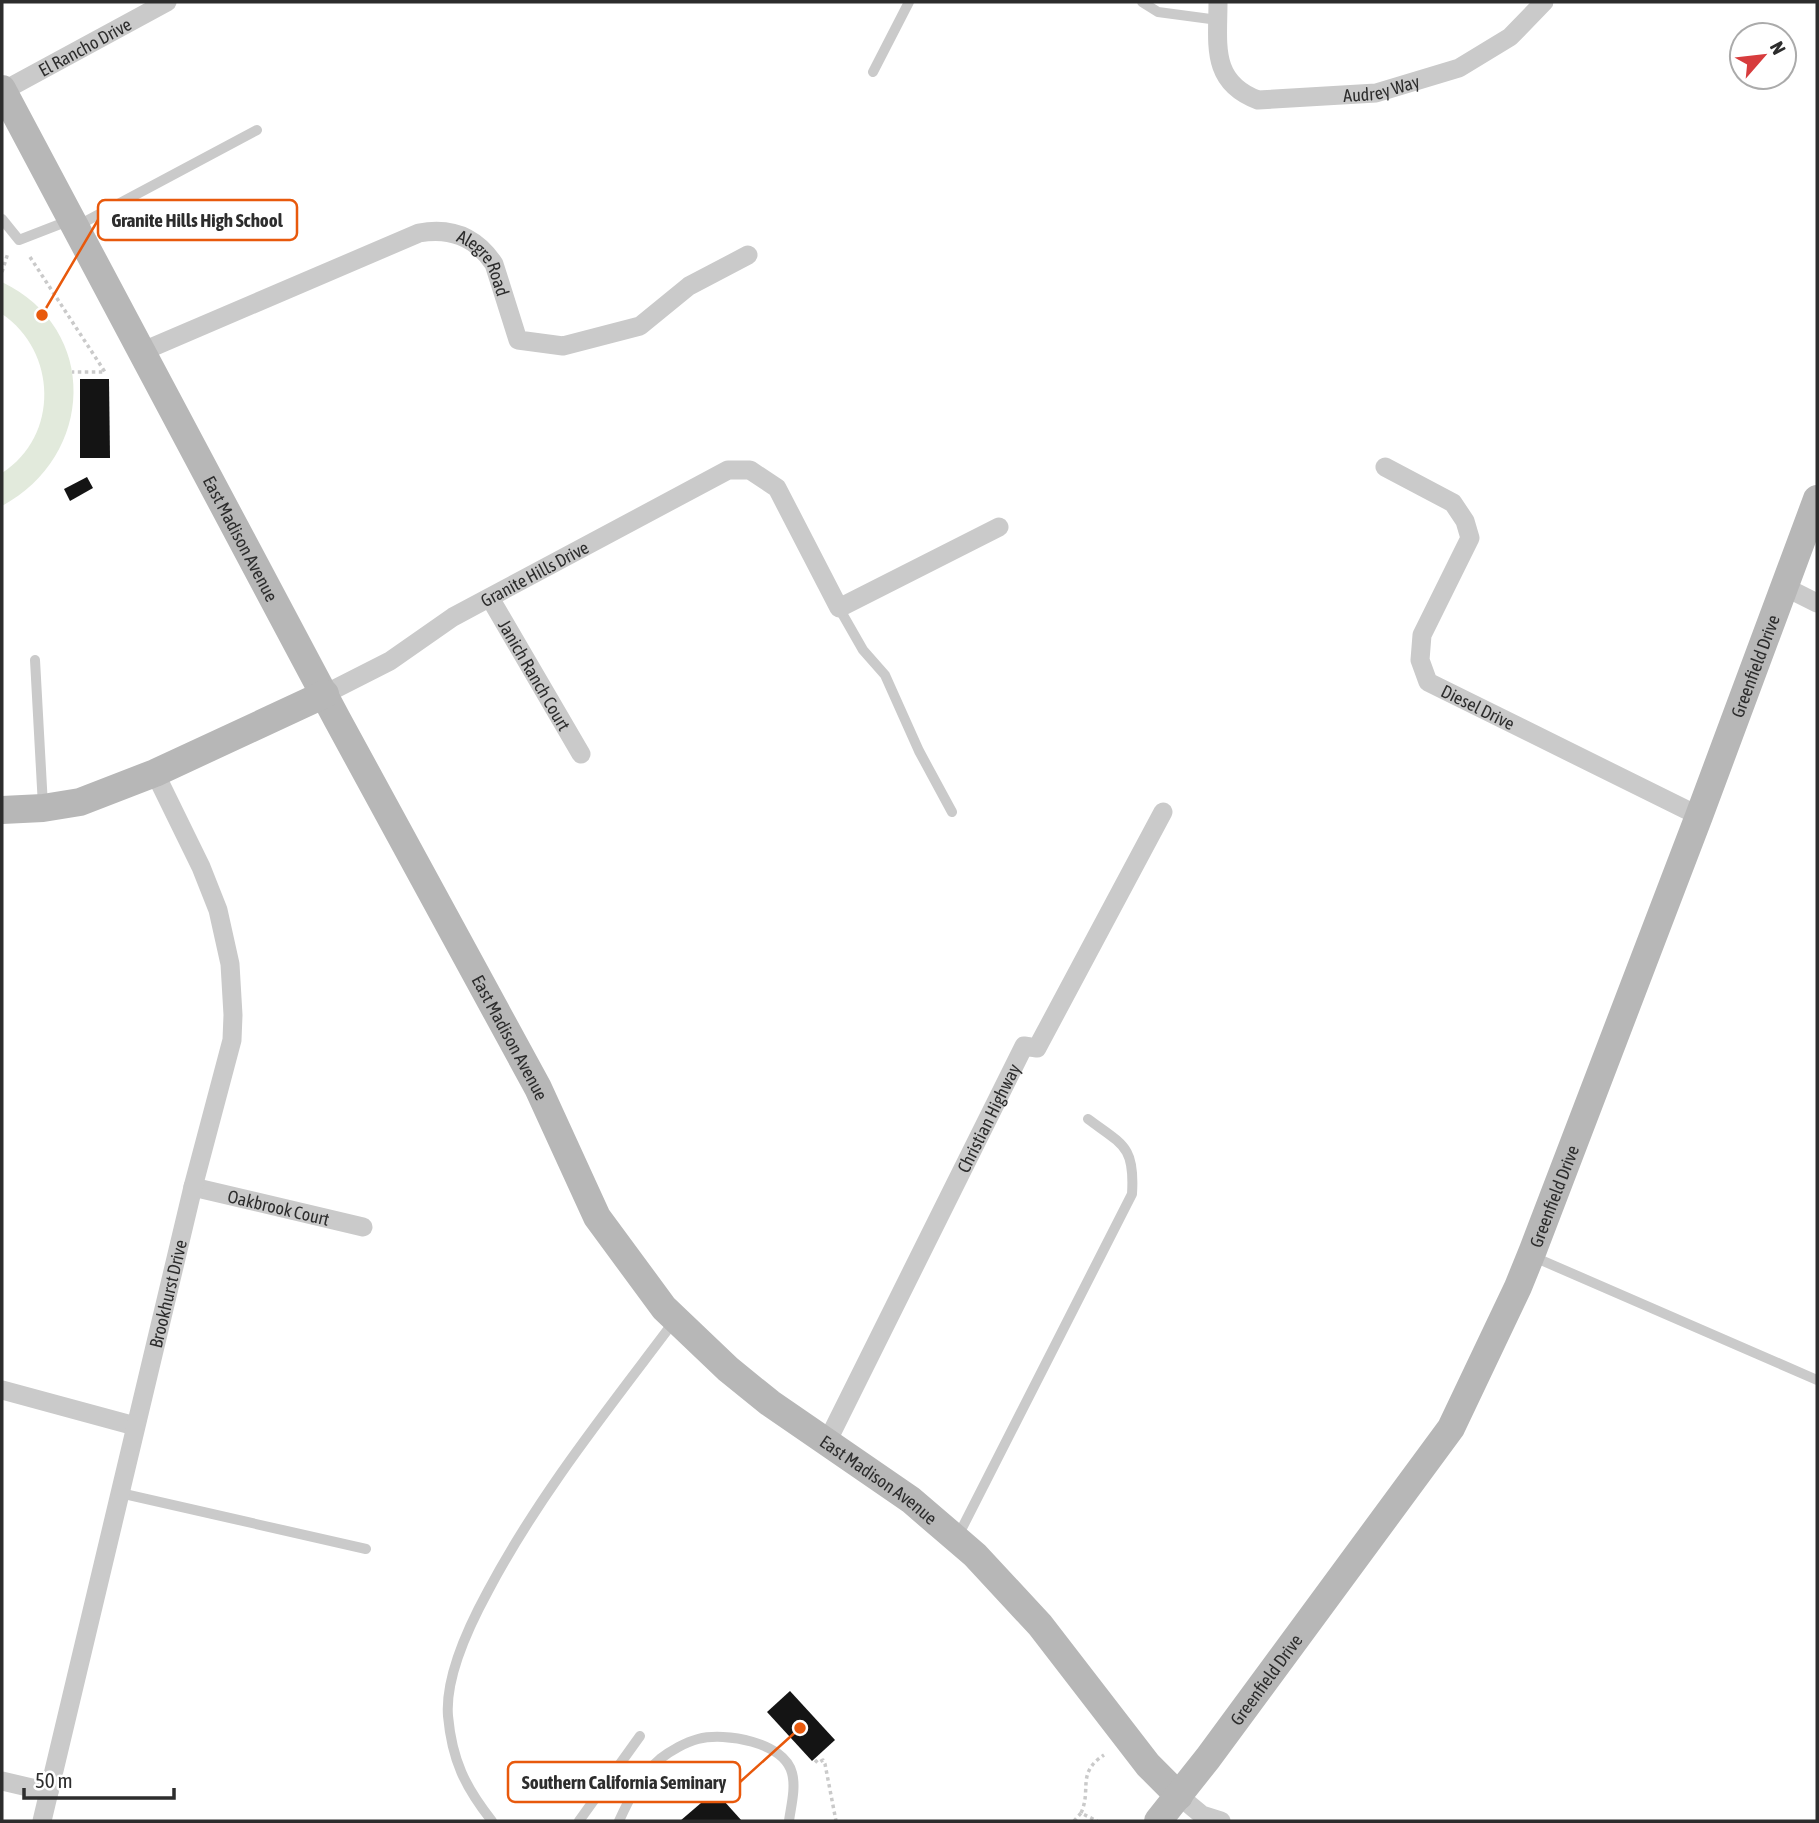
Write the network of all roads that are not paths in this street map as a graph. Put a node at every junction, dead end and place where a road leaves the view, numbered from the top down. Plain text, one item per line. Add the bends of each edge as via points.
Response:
1 (167, 2) edge
2 (909, 2) edge
3 (1142, 2) edge
4 (1544, 2) edge
5 (1218, 11) edge
6 (873, 72) dead end
7 (8, 104) edge
8 (257, 130) dead end
9 (2, 219) edge
10 (74, 223) junction
11 (748, 255) dead end
12 (141, 352) junction
13 (1385, 467) dead end
14 (1817, 499) edge
15 (999, 527) dead end
16 (1786, 587) junction
17 (490, 598) junction
18 (1817, 603) edge
19 (839, 608) junction
20 (35, 660) dead end
21 (325, 694) junction
22 (581, 754) dead end
23 (155, 773) junction
24 (43, 808) junction
25 (2, 810) edge
26 (1163, 811) dead end
27 (952, 812) dead end
28 (1699, 816) junction
29 (1088, 1119) dead end
30 (193, 1187) junction
31 (363, 1227) dead end
32 (1530, 1256) junction
33 (676, 1320) junction
34 (1817, 1380) edge
35 (2, 1390) edge
36 (135, 1426) junction
37 (827, 1442) junction
38 (119, 1493) junction
39 (957, 1539) junction
40 (366, 1549) dead end
41 (640, 1736) dead end
42 (2, 1781) edge
43 (49, 1792) junction
44 (1179, 1796) junction
45 (42, 1821) edge
46 (492, 1821) edge
47 (579, 1821) edge
48 (619, 1821) edge
49 (789, 1821) edge
50 (1158, 1821) edge
51 (1221, 1821) edge

1 - 7 street, El Rancho Drive
2 - 6 lane
3 - 5 lane via 1158,12
4 - 5 street, Audrey Way via 1510,37 1459,68 1376,93 1258,100 1228,82 1218,54
7 - 10 street, East Madison Avenue
8 - 10 lane
9 - 10 lane via 19,240
10 - 12 street, East Madison Avenue
11 - 12 street, Alegre Road via 689,286 640,326 564,346 518,340 487,254 458,234 432,230
12 - 21 street, East Madison Avenue
13 - 28 street, Diesel Drive via 1453,503 1470,538 1422,635 1420,660 1428,682
14 - 16 street, Greenfield Drive
15 - 19 street
16 - 18 street
16 - 28 street, Greenfield Drive
17 - 19 street, Granite Hills Drive via 728,470 750,470 777,488
17 - 21 street, Granite Hills Drive via 453,617 390,662
17 - 22 street, Janich Ranch Court
19 - 27 lane via 863,650 886,675
20 - 24 lane
21 - 23 street, Granite Hills Drive
21 - 33 street, East Madison Avenue via 538,1088 597,1217
23 - 24 street, Granite Hills Drive via 80,802
23 - 30 street, Brookhurst Drive via 218,910 233,990 232,1040
24 - 25 street, Granite Hills Drive
26 - 37 street, Christian Highway via 1037,1048 1024,1046
28 - 32 street, Greenfield Drive
29 - 39 lane via 1125,1146 1134,1170 1132,1194
30 - 31 street, Oakbrook Court
30 - 36 street, Brookhurst Drive
32 - 34 lane
32 - 44 street, Greenfield Drive via 1451,1428
33 - 37 street, East Madison Avenue via 770,1403
33 - 46 lane via 540,1501 473,1619 455,1665 448,1713 456,1761 471,1794
35 - 36 street
36 - 38 street, Brookhurst Drive
37 - 39 street, East Madison Avenue via 911,1500
38 - 40 lane
38 - 43 street, Brookhurst Drive
39 - 44 street, East Madison Avenue via 1040,1625 1148,1765
41 - 47 lane
42 - 43 street
43 - 45 street, Brookhurst Drive
44 - 50 street, Greenfield Drive
44 - 51 street, East Madison Avenue via 1202,1815
48 - 49 lane via 648,1771 662,1758 697,1739 717,1736 760,1745 787,1762 794,1788

